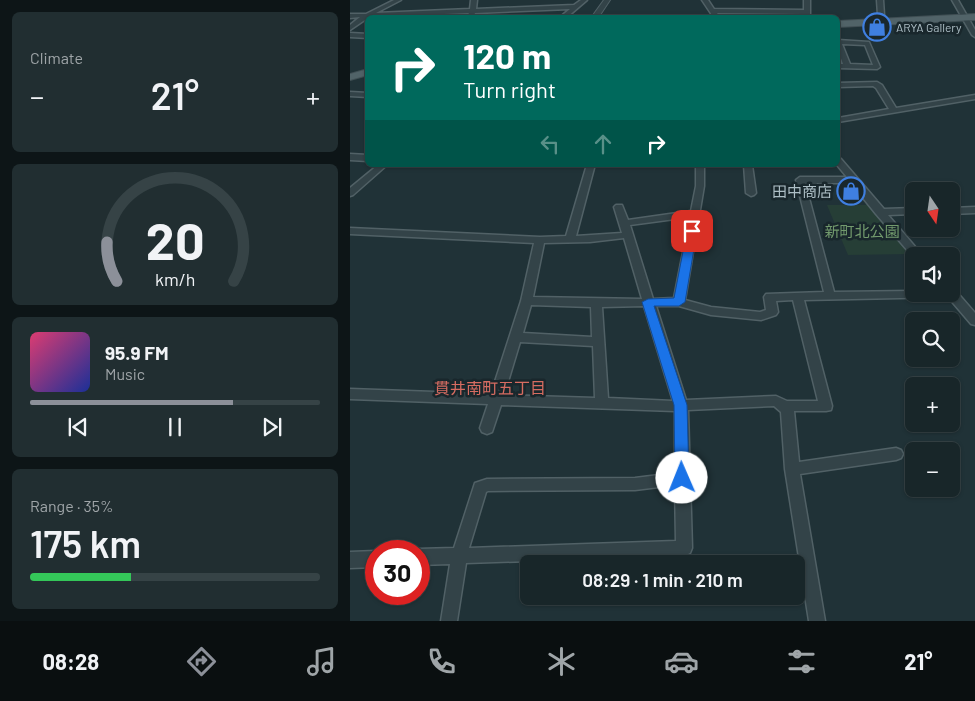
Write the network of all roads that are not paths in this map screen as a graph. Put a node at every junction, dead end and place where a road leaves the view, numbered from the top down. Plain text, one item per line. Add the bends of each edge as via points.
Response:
1 (398, 0) edge
2 (474, 0) edge
3 (514, 0) edge
4 (538, 0) edge
5 (584, 0) edge
6 (607, 0) edge
7 (704, 0) edge
8 (807, 0) edge
9 (880, 0) edge
10 (955, 0) edge
11 (576, 6) junction
12 (540, 8) junction
13 (516, 9) junction
14 (713, 11) junction
15 (368, 15) edge
16 (388, 15) edge
17 (470, 15) edge
18 (566, 15) edge
19 (596, 15) edge
20 (715, 15) edge
21 (807, 15) edge
22 (350, 16) edge
23 (365, 16) edge
24 (963, 16) junction
25 (975, 16) edge
26 (365, 17) edge
27 (884, 19) junction
28 (840, 23) edge
29 (840, 23) edge
30 (350, 28) edge
31 (975, 35) edge
32 (350, 36) edge
33 (365, 36) edge
34 (840, 42) edge
35 (840, 47) edge
36 (840, 66) edge
37 (847, 66) junction
38 (365, 69) edge
39 (350, 73) edge
40 (365, 73) edge
41 (350, 77) edge
42 (840, 85) edge
43 (350, 94) edge
44 (365, 95) edge
45 (975, 97) edge
46 (893, 110) junction
47 (840, 120) edge
48 (350, 157) edge
49 (365, 158) edge
50 (840, 164) edge
51 (380, 167) edge
52 (700, 167) edge
53 (748, 167) edge
54 (590, 168) dead end
55 (853, 180) junction
56 (352, 189) edge
57 (751, 193) dead end
58 (619, 207) dead end
59 (975, 210) edge
60 (905, 211) edge
61 (960, 211) edge
62 (879, 212) junction
63 (695, 213) junction
64 (625, 229) junction
65 (350, 231) edge
66 (540, 240) junction
67 (570, 240) junction
68 (910, 247) edge
69 (905, 295) edge
70 (798, 296) junction
71 (830, 296) junction
72 (527, 301) junction
73 (648, 302) junction
74 (679, 302) junction
75 (958, 302) edge
76 (596, 303) junction
77 (975, 321) edge
78 (515, 336) junction
79 (598, 342) junction
80 (350, 394) edge
81 (495, 399) junction
82 (602, 403) junction
83 (681, 405) junction
84 (785, 406) junction
85 (486, 428) dead end
86 (896, 454) dead end
87 (792, 469) junction
88 (682, 478) junction
89 (459, 556) junction
90 (430, 557) edge
91 (365, 559) edge
92 (350, 560) edge
93 (449, 621) edge
94 (817, 621) edge

1 - 15 street
2 - 17 street
3 - 13 street
4 - 12 street
5 - 11 street
6 - 19 street
7 - 14 street
8 - 21 street
9 - 27 street
10 - 24 street
11 - 12 street
11 - 18 street
12 - 13 street
13 - 17 street
14 - 20 street
14 - 21 street
16 - 17 street via 452,12
22 - 23 street
24 - 25 main road
24 - 27 main road
24 - 29 main road
24 - 31 street
26 - 30 street
27 - 28 main road
32 - 33 street
34 - 37 street via 867,43 877,67
35 - 37 street
36 - 37 street
38 - 39 main road
40 - 41 main road
42 - 46 street via 874,84 880,87
43 - 44 street
45 - 46 street
46 - 47 street
48 - 49 street
50 - 55 street
51 - 56 street
52 - 63 street
53 - 57 street
54 - 67 street
55 - 62 street
55 - 71 street via 800,180
58 - 64 street
59 - 61 street
60 - 62 street
62 - 68 street
63 - 64 street
63 - 74 street
64 - 67 street
64 - 73 street
65 - 66 street
66 - 67 street
66 - 72 street
69 - 71 street
70 - 71 street
70 - 74 street via 770,297 772,312 762,316 710,310
70 - 84 street via 826,406
72 - 76 street
72 - 78 street
73 - 74 street
73 - 76 street
73 - 83 street
75 - 77 street
76 - 79 street
78 - 79 street
78 - 81 street
79 - 82 street
80 - 81 street
81 - 82 street
81 - 85 street
82 - 83 street
83 - 84 street via 776,401
83 - 88 street
84 - 87 street
86 - 87 street
87 - 94 street
88 - 89 street via 635,484 487,485 480,488 476,498
88 - 89 street via 684,548
89 - 90 street
89 - 93 street
91 - 92 street

